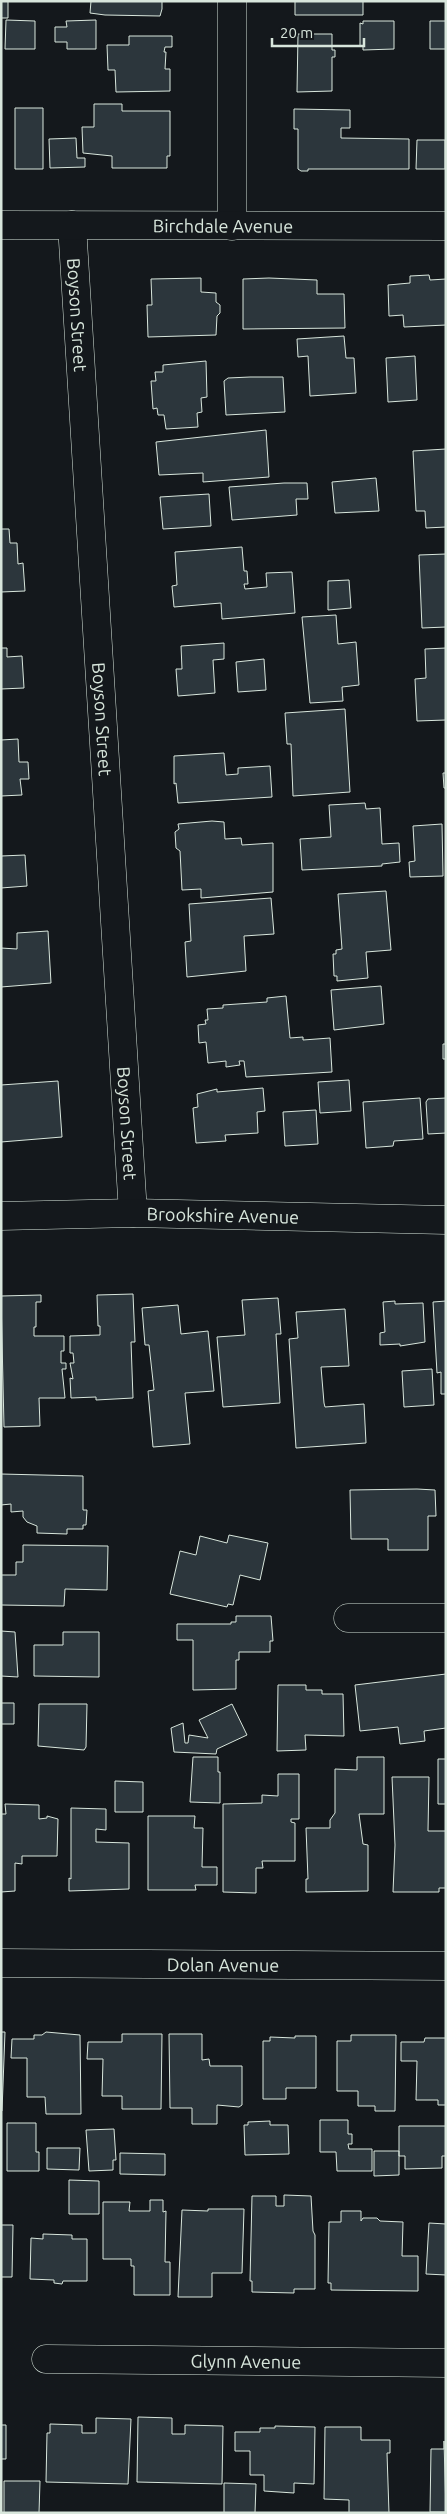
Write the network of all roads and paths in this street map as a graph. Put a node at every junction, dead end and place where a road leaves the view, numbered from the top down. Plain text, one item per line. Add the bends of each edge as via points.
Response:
1 (232, 1) edge
2 (1, 225) edge
3 (72, 225) junction
4 (232, 226) junction
5 (446, 226) edge
6 (133, 1213) junction
7 (1, 1216) edge
8 (446, 1220) edge
9 (348, 1618) dead end
10 (446, 1618) edge
11 (1, 1963) edge
12 (446, 1966) edge
13 (46, 2359) dead end
14 (446, 2363) edge

1 - 4 street
2 - 3 street, Birchdale Avenue
3 - 4 street, Birchdale Avenue
3 - 6 street, Boyson Street
4 - 5 street, Birchdale Avenue
6 - 7 street, Brookshire Avenue
6 - 8 street, Brookshire Avenue
9 - 10 street
11 - 12 street, Dolan Avenue
13 - 14 street, Glynn Avenue

